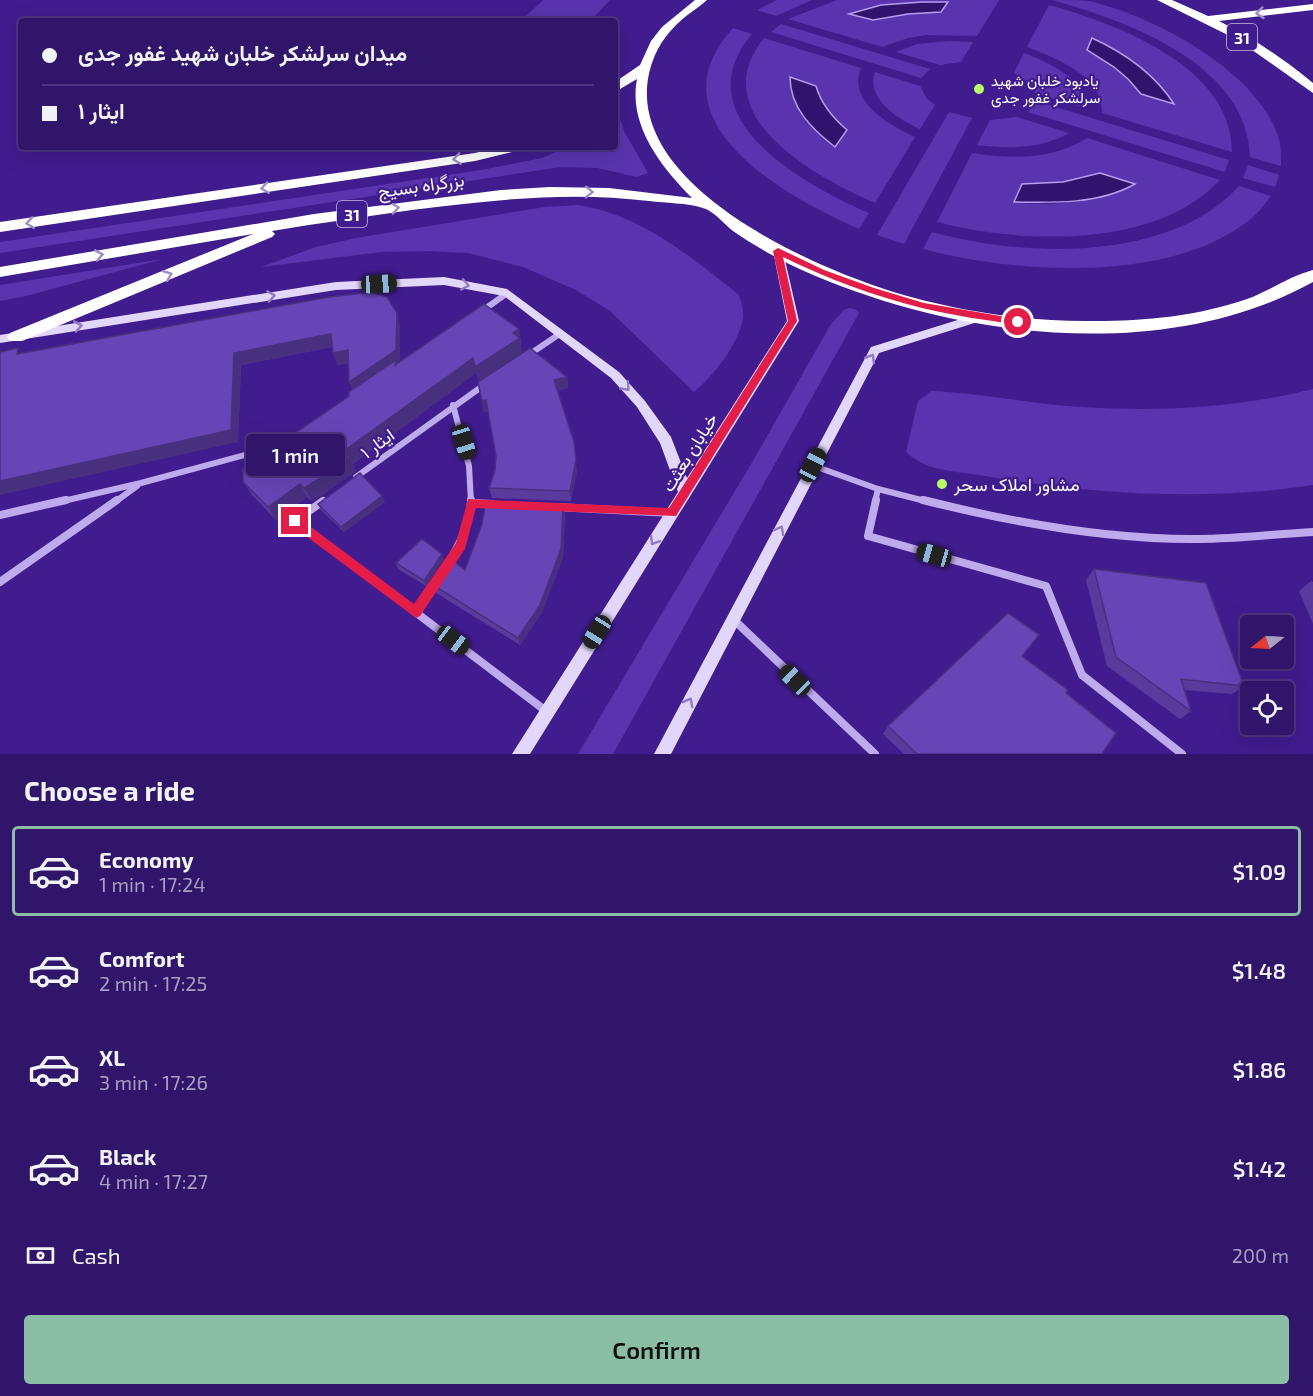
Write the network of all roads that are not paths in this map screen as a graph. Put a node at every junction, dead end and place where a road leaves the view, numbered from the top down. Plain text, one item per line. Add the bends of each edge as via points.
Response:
1 (1162, 0) edge
2 (696, 1) edge
3 (1313, 7) edge
4 (1208, 19) junction
5 (644, 68) junction
6 (618, 86) edge
7 (1313, 89) edge
8 (503, 150) edge
9 (707, 204) junction
10 (298, 222) junction
11 (0, 227) edge
12 (778, 251) junction
13 (0, 272) edge
14 (1313, 275) edge
15 (507, 293) junction
16 (478, 313) edge
17 (980, 317) junction
18 (562, 333) junction
19 (16, 337) junction
20 (0, 339) edge
21 (522, 359) edge
22 (492, 379) edge
23 (453, 405) junction
24 (295, 442) edge
25 (813, 465) junction
26 (351, 480) edge
27 (141, 483) junction
28 (878, 489) junction
29 (685, 492) junction
30 (332, 494) edge
31 (472, 503) junction
32 (495, 504) edge
33 (542, 506) edge
34 (672, 513) junction
35 (0, 515) edge
36 (1313, 532) edge
37 (0, 582) edge
38 (416, 612) junction
39 (733, 619) junction
40 (546, 712) junction
41 (519, 754) edge
42 (662, 754) edge
43 (875, 754) edge
44 (1182, 754) edge

1 - 4 highway, 31
2 - 5 highway, 31 via 663,33
3 -> 4 highway
4 - 7 highway, 31 via 1266,52
5 - 6 highway, 31
5 - 9 highway, 31 via 643,110 650,133 682,180
8 -> 11 highway, بزرگراه بسیج / 31
10 -> 9 highway, بزرگراه بسیج / 31 via 501,194 550,191 609,192
9 - 12 highway, 31
13 -> 10 highway, بزرگراه بسیج / 31
19 -> 10 highway
12 - 17 highway, 31 via 870,290
12 - 29 main road, خیابان بعثت via 793,321
14 - 17 highway, 31 via 1244,307 1149,325 1095,327
15 - 16 street
15 - 18 main road
19 -> 15 main road via 336,286 444,281
25 -> 17 main road via 875,350
18 - 21 street
18 -> 29 main road via 615,375 641,404 666,441
19 - 20 main road
22 - 23 street, ایثار ۱
23 - 26 street, ایثار ۱
23 - 31 street via 470,460
24 - 27 street
25 - 28 street
39 -> 25 main road
27 - 35 street
27 - 37 street
28 - 36 street via 983,515 1091,532 1198,539
28 - 44 street via 868,536 1046,586 1082,675
29 - 34 main road, خیابان بعثت
30 - 38 street via 295,521
31 - 32 street
31 - 38 street via 461,545
33 - 34 street
34 -> 40 main road, خیابان بعثت
38 - 40 street
42 -> 39 main road
39 - 43 street
40 - 41 main road, خیابان بعثت

